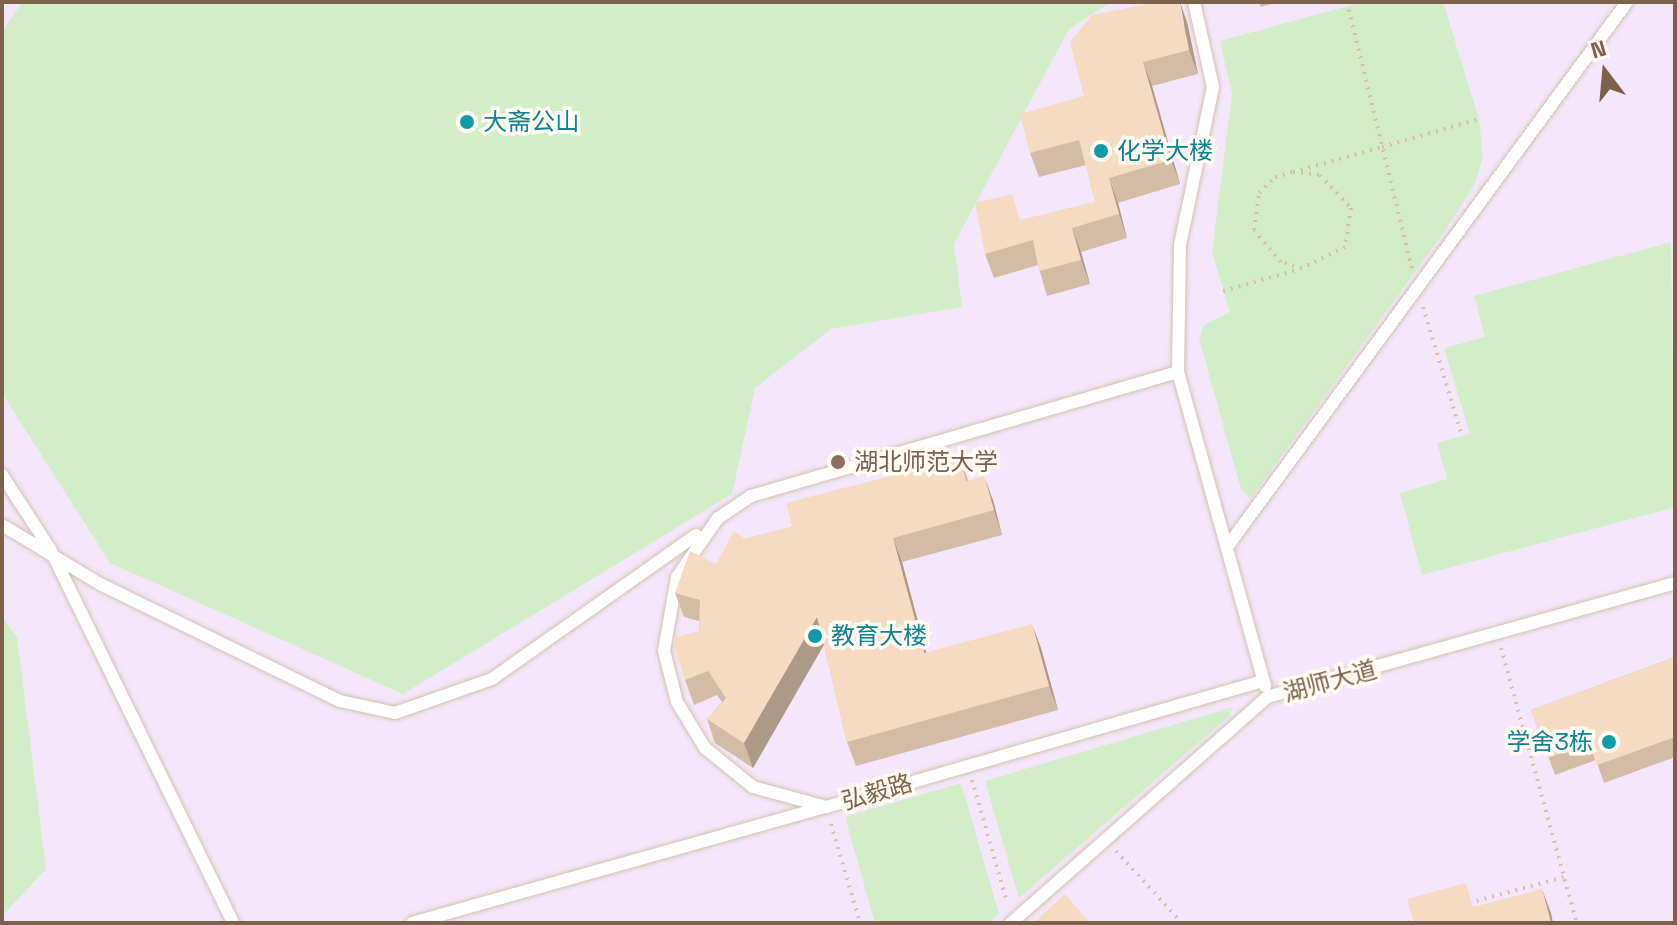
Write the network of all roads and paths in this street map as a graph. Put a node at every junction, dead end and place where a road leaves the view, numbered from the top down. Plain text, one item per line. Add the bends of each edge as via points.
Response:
1 (1194, 2) edge
2 (1347, 2) edge
3 (1627, 2) edge
4 (1479, 119) dead end
5 (1382, 147) junction
6 (1293, 172) junction
7 (1302, 268) junction
8 (1417, 288) junction
9 (1223, 291) dead end
10 (1178, 372) junction
11 (1462, 436) dead end
12 (2, 475) edge
13 (718, 518) junction
14 (2, 525) edge
15 (1227, 547) junction
16 (50, 549) junction
17 (1675, 583) edge
18 (1498, 634) junction
19 (1263, 681) junction
20 (1267, 697) junction
21 (968, 766) junction
22 (826, 807) junction
23 (1105, 839) junction
24 (1564, 877) junction
25 (1464, 905) edge
26 (1422, 916) edge
27 (1012, 922) edge
28 (233, 923) edge
29 (412, 923) edge
30 (860, 923) edge
31 (1182, 923) edge
32 (1408, 923) edge
33 (1577, 923) edge

1 - 10 lane via 1213,87 1180,245
2 - 5 path
3 - 8 lane
4 - 5 path
5 - 6 path
5 - 8 path
6 - 7 path via 1259,193 1254,230 1281,262
6 - 7 path via 1320,175 1338,187 1352,218 1345,247
7 - 9 path
8 - 11 path
8 - 15 lane
10 - 13 lane, 弘毅路 via 771,486
10 - 15 lane
12 - 16 lane
13 - 16 lane via 492,679 395,713 340,701 100,584
13 - 22 lane, 弘毅路 via 693,547 667,610 664,651 677,702 705,748 742,780 792,802
14 - 16 lane
15 - 19 lane
16 - 28 lane
17 - 18 lane, 湖师大道
18 - 20 lane, 湖师大道
18 - 24 path
19 - 20 lane
19 - 21 lane, 弘毅路
20 - 23 lane, 湖师大道
21 - 22 lane, 弘毅路
21 - 27 path
22 - 29 lane
22 - 30 path
23 - 27 lane, 湖师大道
23 - 31 path
24 - 25 path
24 - 33 path
26 - 32 path

